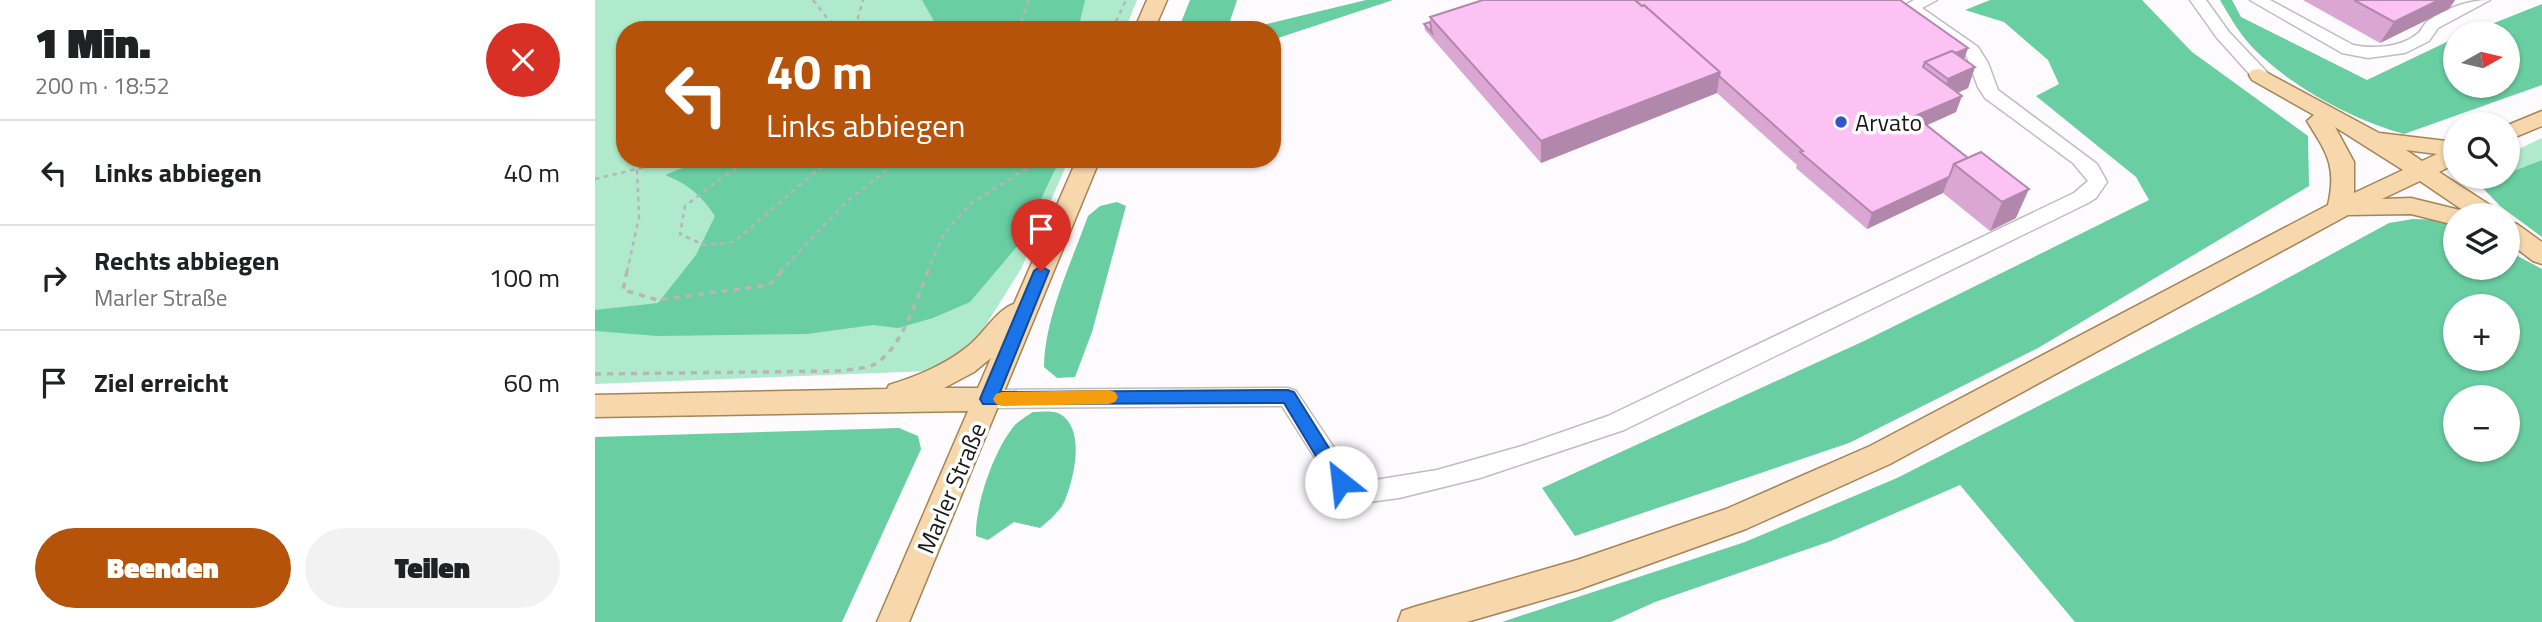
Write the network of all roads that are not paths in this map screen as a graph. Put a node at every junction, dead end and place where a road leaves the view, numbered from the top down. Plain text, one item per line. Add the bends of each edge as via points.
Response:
1 (1157, 0) edge
2 (1929, 0) edge
3 (2198, 0) edge
4 (2258, 0) edge
5 (2482, 0) edge
6 (1148, 21) edge
7 (2260, 75) junction
8 (2542, 118) edge
9 (2318, 121) junction
10 (2520, 128) edge
11 (2371, 138) junction
12 (2443, 147) edge
13 (2443, 160) edge
14 (1085, 168) edge
15 (2412, 174) junction
16 (2447, 203) edge
17 (2466, 203) edge
18 (2339, 210) junction
19 (2443, 214) edge
20 (2520, 239) edge
21 (2520, 248) edge
22 (2542, 255) edge
23 (2542, 260) edge
24 (1033, 291) junction
25 (989, 399) junction
26 (871, 400) junction
27 (595, 406) edge
28 (893, 622) edge
29 (1414, 622) edge

1 - 6 main road
2 - 25 street via 1910,8 1972,51 1985,88 2090,168 2098,182 2094,188 1616,423 1483,468 1362,494 1341,482 1288,397
3 - 7 street
4 - 5 street via 2348,48 2368,53 2399,49 2423,38 2432,25
7 - 9 main road
7 - 11 main road
8 - 10 main road
9 - 15 main road
9 - 18 main road via 2340,149 2345,186
11 - 12 main road
11 - 15 main road
13 - 15 main road
14 - 24 main road, Marler Straße
15 - 16 main road
15 - 17 main road
15 - 18 main road
18 - 19 main road via 2411,206
18 - 29 main road via 1880,455 1784,498 1577,575
20 - 22 main road
21 - 23 main road
24 - 25 main road, Marler Straße
24 - 26 main road via 977,357 914,389
25 - 26 main road
25 - 28 main road, Marler Straße
26 - 27 main road

